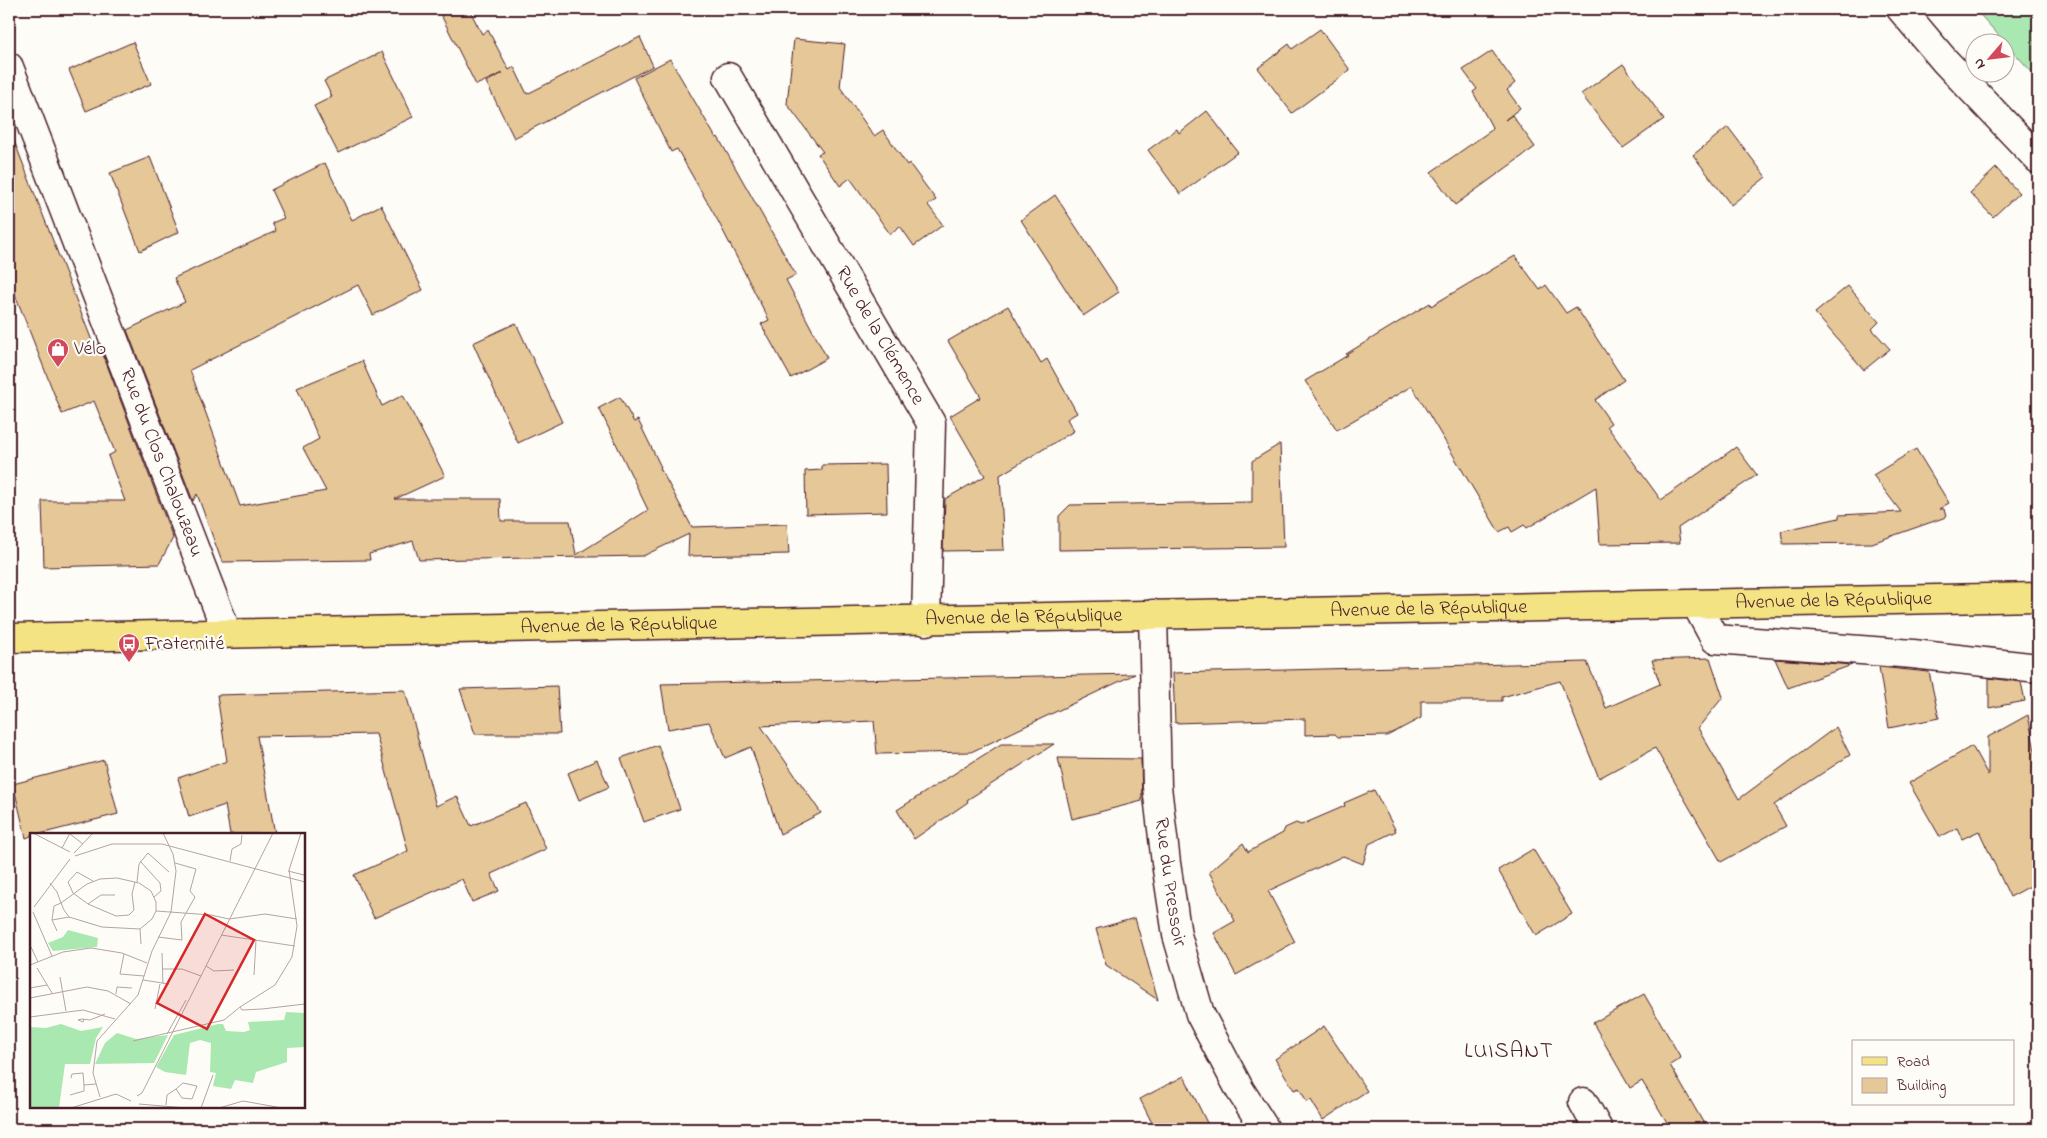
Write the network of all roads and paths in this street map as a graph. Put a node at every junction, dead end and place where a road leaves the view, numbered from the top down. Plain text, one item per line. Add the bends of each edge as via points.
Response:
1 (1901, 9) edge
2 (9, 67) edge
3 (728, 77) dead end
4 (2038, 159) edge
5 (2038, 597) edge
6 (1696, 604) junction
7 (1153, 614) junction
8 (926, 621) junction
9 (227, 633) junction
10 (9, 638) edge
11 (2038, 668) edge
12 (1583, 1102) dead end
13 (1265, 1129) edge
14 (1598, 1129) edge

1 - 4 street via 1944,60
2 - 9 street, Rue du Clos Chalouzeau
3 - 8 street, Rue de la Clémence via 931,423
5 - 6 main road, Avenue de la République
6 - 7 main road, Avenue de la République
6 - 11 street via 1715,639 1913,654
7 - 8 main road, Avenue de la République
7 - 13 street, Rue du Pressoir via 1157,787 1177,935 1200,1014 1240,1090
8 - 9 main road, Avenue de la République
9 - 10 main road, Avenue de la République
12 - 14 street

